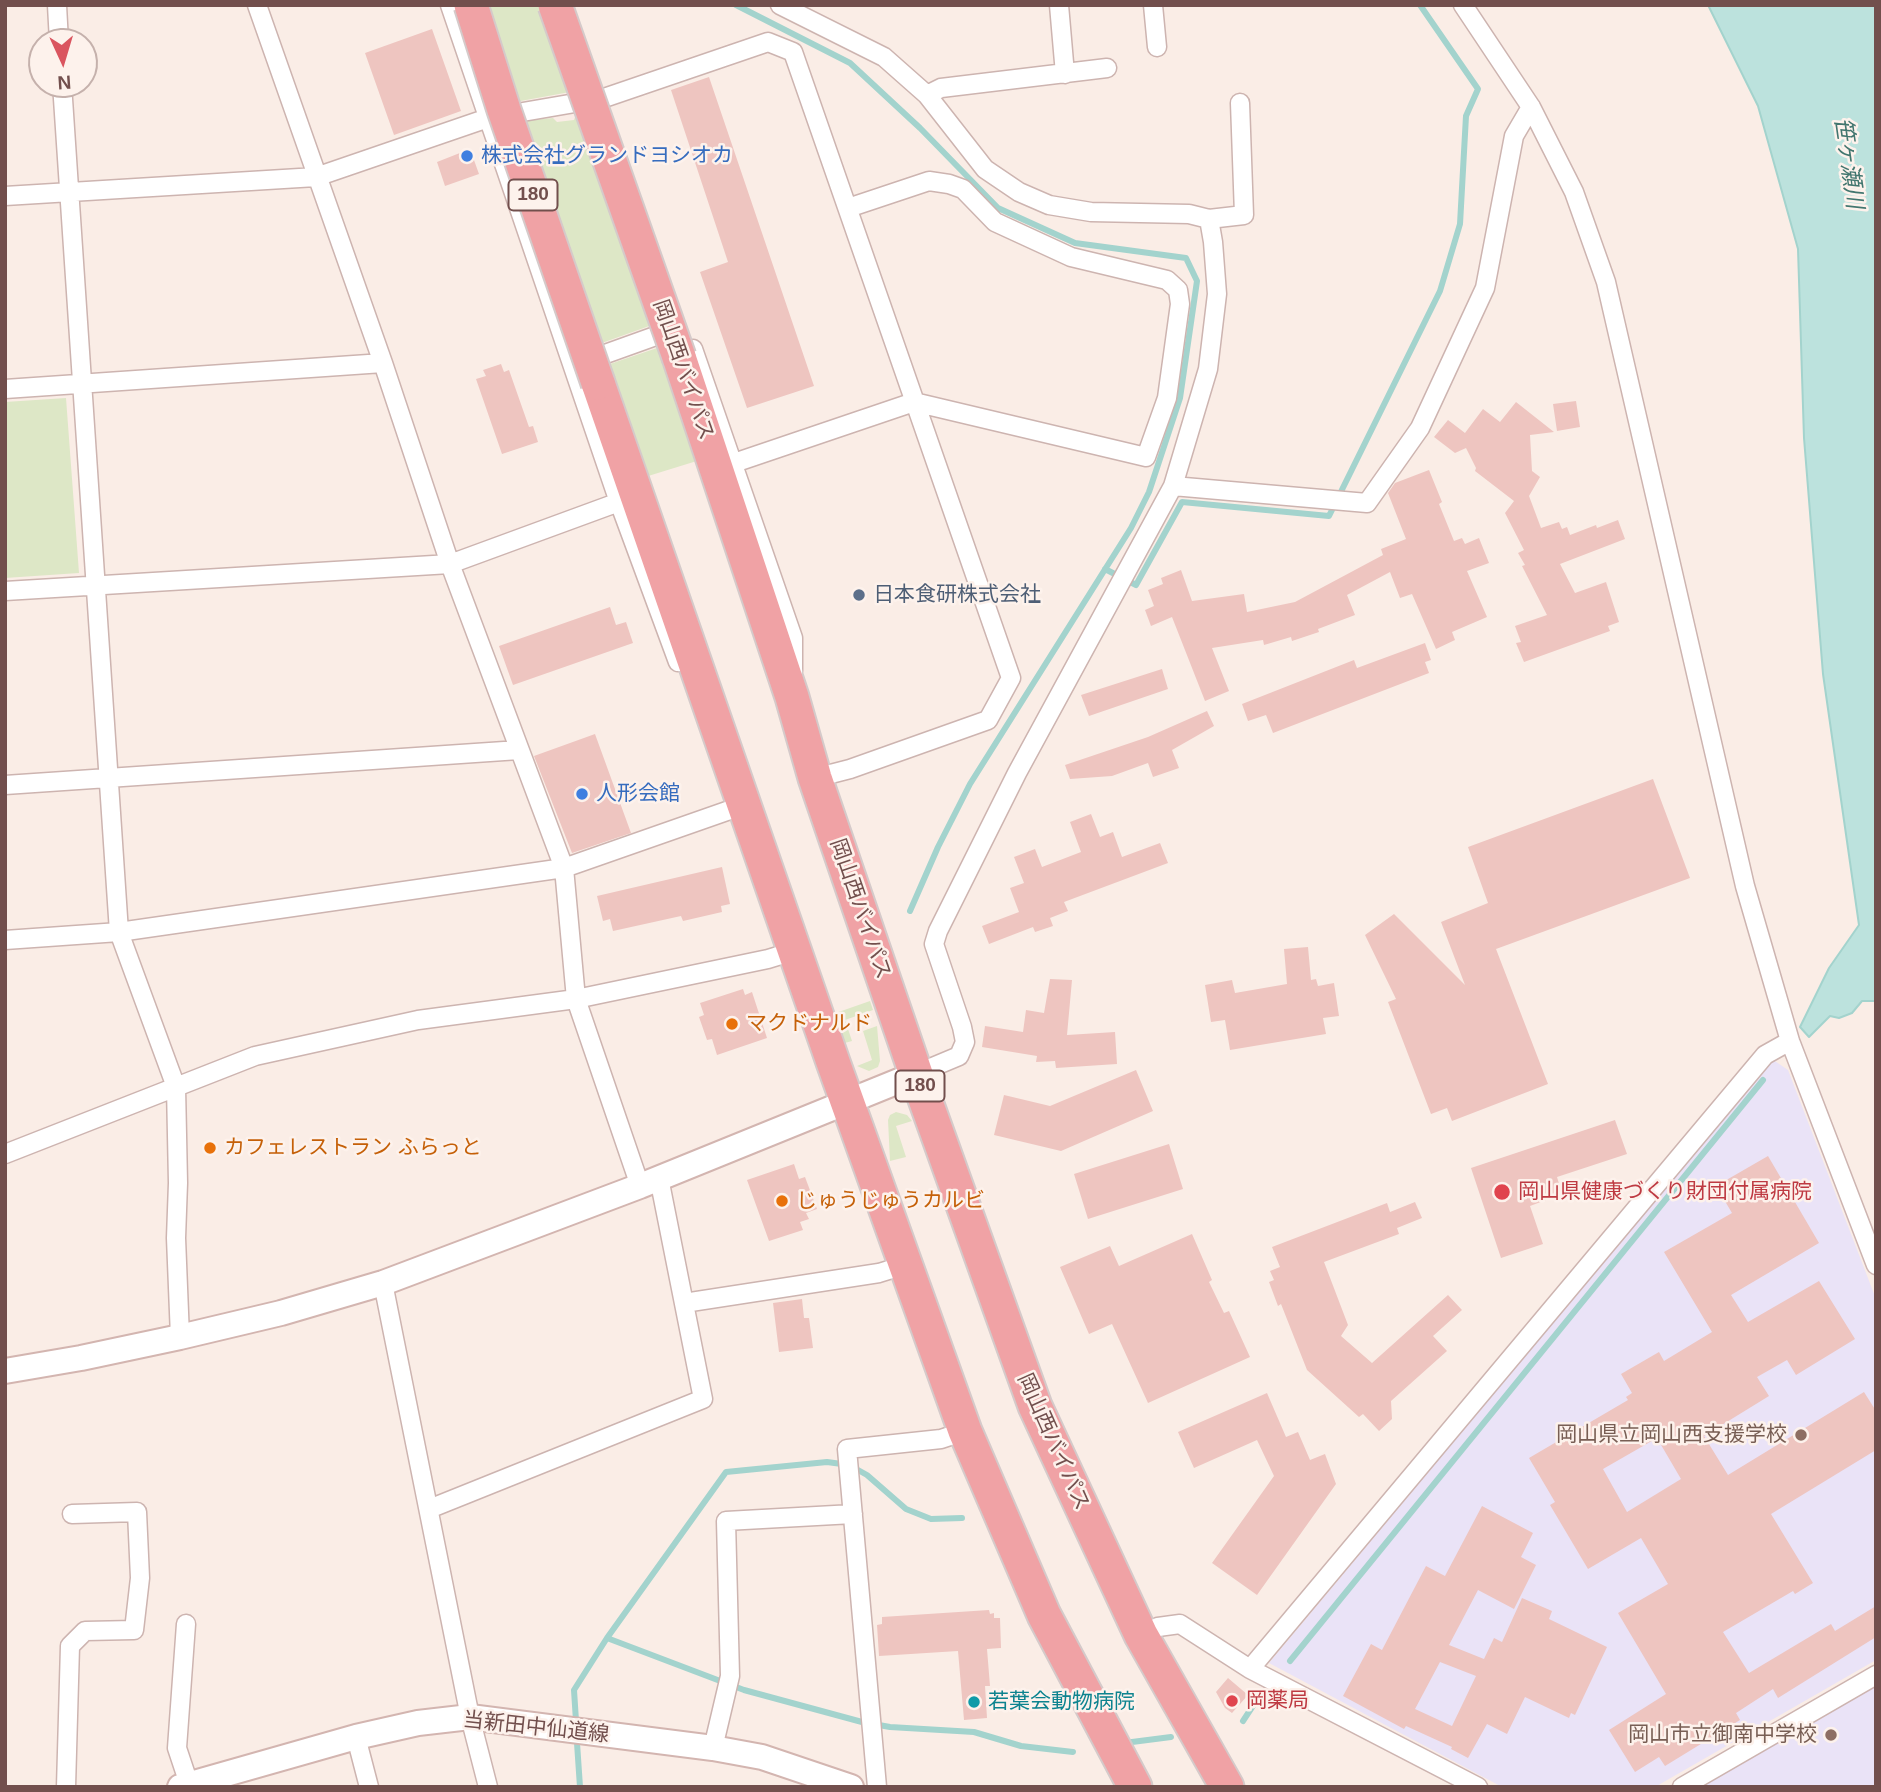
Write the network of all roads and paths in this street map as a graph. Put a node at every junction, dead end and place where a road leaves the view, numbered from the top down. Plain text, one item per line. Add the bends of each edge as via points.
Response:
1 (57, 5) edge
2 (257, 5) edge
3 (450, 5) edge
4 (471, 5) edge
5 (555, 5) edge
6 (573, 5) edge
7 (780, 5) edge
8 (1059, 5) edge
9 (1153, 5) edge
10 (1463, 5) edge
11 (58, 28) edge
12 (1157, 47) dead end
13 (1107, 68) dead end
14 (1065, 74) junction
15 (927, 95) junction
16 (63, 98) edge
17 (604, 98) junction
18 (1240, 103) dead end
19 (1531, 107) junction
20 (488, 118) junction
21 (316, 177) junction
22 (69, 191) junction
23 (5, 196) edge
24 (848, 208) junction
25 (1209, 219) junction
26 (682, 341) junction
27 (383, 363) junction
28 (585, 375) junction
29 (82, 383) junction
30 (5, 389) edge
31 (914, 402) junction
32 (734, 463) junction
33 (1173, 486) junction
34 (619, 502) junction
35 (450, 564) junction
36 (94, 586) junction
37 (5, 592) edge
38 (792, 697) junction
39 (719, 736) junction
40 (519, 750) junction
41 (109, 778) junction
42 (815, 778) junction
43 (5, 785) edge
44 (744, 805) junction
45 (565, 868) junction
46 (119, 932) junction
47 (5, 940) edge
48 (794, 951) junction
49 (576, 999) junction
50 (1790, 1041) junction
51 (916, 1074) junction
52 (176, 1087) junction
53 (847, 1102) junction
54 (5, 1154) edge
55 (649, 1182) junction
56 (905, 1265) junction
57 (1876, 1265) edge
58 (383, 1283) junction
59 (684, 1303) junction
60 (180, 1337) junction
61 (5, 1371) edge
62 (964, 1431) junction
63 (429, 1509) junction
64 (72, 1514) dead end
65 (853, 1514) junction
66 (186, 1623) dead end
67 (1141, 1635) junction
68 (1250, 1669) junction
69 (1876, 1675) edge
70 (470, 1717) junction
71 (356, 1737) junction
72 (713, 1748) junction
73 (183, 1786) edge
74 (1475, 1786) edge
75 (66, 1787) edge
76 (369, 1787) edge
77 (488, 1787) edge
78 (851, 1787) edge
79 (877, 1787) edge
80 (1135, 1787) edge
81 (1227, 1787) edge
82 (1682, 1787) edge

1 - 11 street
2 - 21 street
3 - 20 street
4 - 28 highway, 180, bridge
5 - 26 highway, 岡山西バイパス / 180, bridge
6 - 17 street
7 - 15 street via 884,57
8 - 14 street
9 - 12 street
10 - 19 street
13 - 14 street
14 - 15 street via 941,89
15 - 25 street via 985,169 1019,192 1049,205 1091,212 1189,214
16 - 22 street
17 - 20 street
17 - 24 street via 768,42 793,52
17 - 26 street
18 - 25 street via 1244,215
19 - 33 street via 1514,136 1485,288 1420,428 1367,503
19 - 50 street via 1574,192 1606,282 1745,886
20 - 21 street
20 - 28 street
21 - 22 street
21 - 27 street
22 - 23 street
22 - 29 street
24 - 31 street
24 - 31 street via 929,181 949,184 963,189 995,222 1071,257 1167,280 1178,290 1167,398 1146,457
25 - 33 street via 1217,294 1208,369
26 - 28 street
26 - 32 street
26 - 38 highway, 岡山西バイパス / 180
27 - 29 street
27 - 35 street
28 - 34 street
28 - 39 highway, 180
29 - 30 street
29 - 36 street
31 - 32 street
31 - 42 street via 1011,678 988,720
32 - 38 street via 793,638
33 - 51 street via 1017,773 938,931 934,944 965,1042 959,1056
34 - 35 street
34 - 39 street via 685,679
35 - 36 street
35 - 40 street
36 - 37 street
36 - 41 street
38 - 42 highway, 岡山西バイパス / 180
39 - 44 highway, 180
40 - 41 street
40 - 45 street
41 - 43 street
41 - 46 street
42 - 51 highway, 岡山西バイパス / 180
44 - 45 street
44 - 48 highway, 180
45 - 46 street
45 - 49 street
46 - 47 street
46 - 52 street
48 - 49 street
48 - 53 highway, 180
49 - 52 street via 418,1020 255,1056
49 - 55 street
50 - 57 street
50 - 68 street via 1765,1055
51 - 53 street
51 - 67 highway, 岡山西バイパス / 180 via 1035,1406
52 - 54 street
52 - 60 street
53 - 55 street
53 - 56 highway, 180
55 - 58 street
55 - 59 street
56 - 59 street
56 - 62 highway, 180
58 - 60 street
58 - 63 street
59 - 63 street via 704,1399
60 - 61 street
62 - 65 street via 941,1439 847,1448
62 - 80 highway, 180 via 1044,1615
63 - 70 street
64 - 75 street via 137,1512 141,1578 134,1630 85,1631 70,1646
65 - 72 street via 726,1521 728,1683
65 - 79 street
66 - 73 street via 177,1748
67 - 68 street via 1180,1623
67 - 81 highway, 岡山西バイパス / 180
68 - 74 street
69 - 82 street
70 - 71 street, 当新田中仙道線
70 - 72 street, 当新田中仙道線
70 - 77 street
71 - 73 street, 当新田中仙道線
71 - 76 street
72 - 78 street, 当新田中仙道線 via 762,1757

